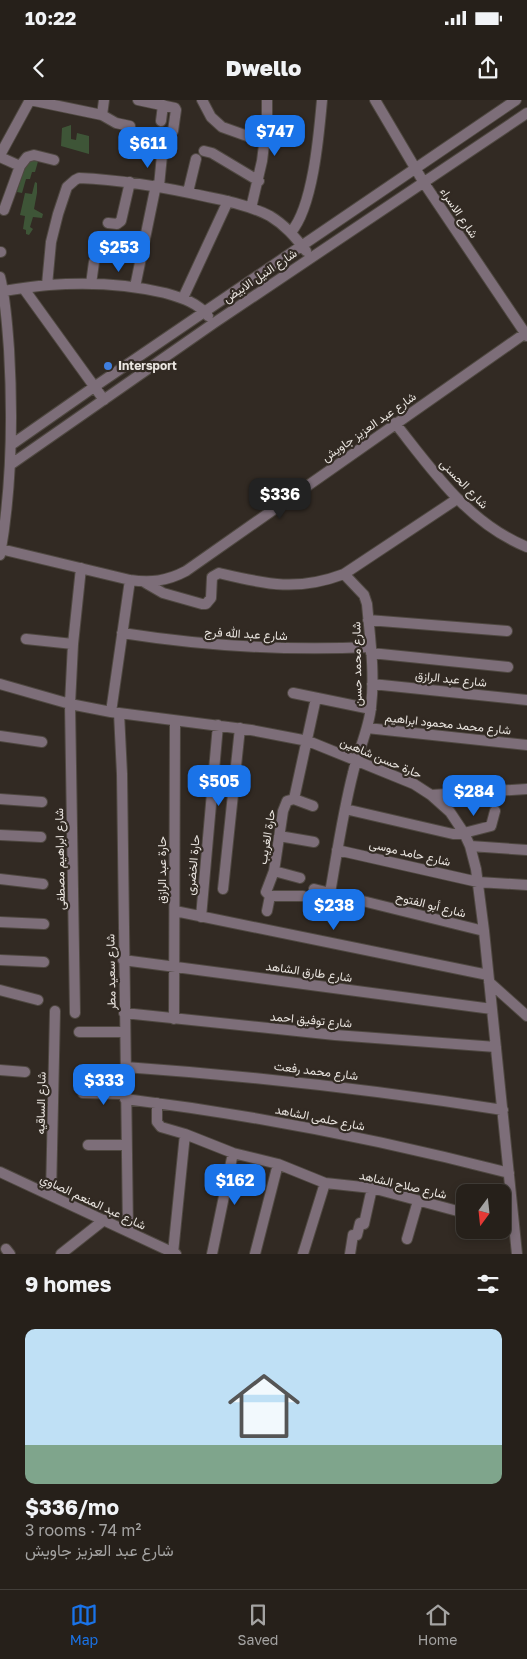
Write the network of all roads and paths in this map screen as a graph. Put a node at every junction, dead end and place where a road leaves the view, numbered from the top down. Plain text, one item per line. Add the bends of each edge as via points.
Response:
1 (30, 100) edge
2 (104, 100) edge
3 (140, 100) edge
4 (202, 100) edge
5 (267, 100) edge
6 (322, 100) edge
7 (375, 100) edge
8 (516, 100) edge
9 (55, 103) edge
10 (163, 105) junction
11 (527, 113) edge
12 (102, 115) junction
13 (161, 121) dead end
14 (130, 126) dead end
15 (173, 131) dead end
16 (264, 142) junction
17 (204, 151) dead end
18 (162, 155) dead end
19 (0, 156) edge
20 (196, 159) dead end
21 (54, 160) dead end
22 (20, 166) junction
23 (416, 168) junction
24 (259, 181) junction
25 (130, 182) junction
26 (424, 182) junction
27 (157, 186) junction
28 (188, 192) junction
29 (228, 201) junction
30 (251, 208) junction
31 (4, 210) dead end
32 (108, 223) dead end
33 (291, 232) junction
34 (302, 246) junction
35 (311, 257) junction
36 (94, 262) dead end
37 (0, 277) edge
38 (91, 284) junction
39 (47, 285) junction
40 (135, 287) junction
41 (24, 289) junction
42 (3, 291) junction
43 (183, 298) junction
44 (205, 312) junction
45 (3, 314) edge
46 (214, 323) junction
47 (526, 334) edge
48 (94, 386) junction
49 (104, 400) junction
50 (395, 423) junction
51 (11, 445) junction
52 (10, 464) junction
53 (4, 490) edge
54 (457, 499) junction
55 (527, 547) edge
56 (1, 552) edge
57 (81, 568) junction
58 (344, 574) junction
59 (130, 580) junction
60 (144, 582) junction
61 (368, 620) junction
62 (507, 631) dead end
63 (122, 633) junction
64 (26, 639) dead end
65 (73, 644) junction
66 (370, 650) junction
67 (508, 668) dead end
68 (0, 684) edge
69 (372, 684) junction
70 (293, 693) dead end
71 (316, 698) junction
72 (527, 700) edge
73 (70, 704) junction
74 (371, 709) junction
75 (115, 712) junction
76 (175, 721) junction
77 (218, 725) junction
78 (240, 728) junction
79 (367, 728) junction
80 (0, 736) edge
81 (42, 742) dead end
82 (308, 742) junction
83 (527, 744) edge
84 (356, 760) junction
85 (527, 789) edge
86 (431, 795) junction
87 (0, 799) edge
88 (294, 799) junction
89 (42, 802) dead end
90 (313, 806) dead end
91 (345, 809) junction
92 (494, 811) dead end
93 (464, 833) junction
94 (0, 835) edge
95 (279, 836) junction
96 (41, 837) dead end
97 (314, 842) dead end
98 (470, 846) junction
99 (337, 850) junction
100 (527, 850) edge
101 (274, 871) junction
102 (300, 878) dead end
103 (0, 879) edge
104 (478, 882) junction
105 (43, 884) dead end
106 (527, 885) edge
107 (223, 889) dead end
108 (314, 889) dead end
109 (330, 893) junction
110 (270, 896) junction
111 (304, 896) dead end
112 (175, 911) junction
113 (267, 912) dead end
114 (201, 916) junction
115 (0, 922) edge
116 (44, 924) dead end
117 (484, 930) junction
118 (0, 960) edge
119 (123, 960) junction
120 (44, 962) dead end
121 (174, 966) junction
122 (489, 978) junction
123 (0, 990) edge
124 (0, 996) edge
125 (38, 1000) dead end
126 (492, 1009) junction
127 (55, 1010) dead end
128 (75, 1013) dead end
129 (124, 1013) junction
130 (527, 1016) edge
131 (174, 1019) junction
132 (78, 1032) dead end
133 (124, 1032) junction
134 (496, 1047) junction
135 (125, 1067) junction
136 (0, 1070) edge
137 (25, 1072) dead end
138 (84, 1093) dead end
139 (125, 1096) junction
140 (157, 1103) junction
141 (503, 1110) junction
142 (185, 1134) junction
143 (88, 1145) dead end
144 (126, 1145) junction
145 (233, 1153) junction
146 (278, 1164) junction
147 (0, 1172) edge
148 (509, 1174) junction
149 (325, 1183) junction
150 (372, 1188) junction
151 (51, 1195) junction
152 (418, 1201) junction
153 (456, 1211) edge
154 (104, 1220) junction
155 (511, 1224) edge
156 (514, 1225) junction
157 (128, 1231) junction
158 (408, 1239) dead end
159 (174, 1253) edge
160 (61, 1254) edge
161 (212, 1254) edge
162 (255, 1254) edge
163 (303, 1254) edge
164 (350, 1254) edge
165 (517, 1254) edge

1 - 9 street
1 - 19 street
2 - 12 street
3 - 10 street
4 - 16 street via 211,117 222,128
5 - 16 street
6 - 33 street via 310,184 298,224
7 - 23 street, شارع الاسراء
8 - 23 street, شارع النيل الابيض
9 - 12 street
10 - 13 street
10 - 15 street via 176,110
11 - 26 street, شارع النيل الابيض
12 - 14 street
16 - 24 street
17 - 24 street
18 - 27 street
19 - 22 street
20 - 28 street
21 - 22 street via 30,155
22 - 31 street
23 - 26 street, شارع الاسراء
23 - 34 street, شارع النيل الابيض
24 - 30 street
25 - 27 street
25 - 32 street via 121,221
25 - 39 street via 79,178 67,187 51,242
26 - 35 street, شارع النيل الابيض
26 - 47 street, شارع الاسراء
27 - 28 street
27 - 40 street
28 - 29 street
29 - 30 street
29 - 43 street
30 - 33 street
33 - 34 street
34 - 35 street
34 - 44 street, شارع النيل الابيض
35 - 46 street, شارع النيل الابيض
36 - 38 street
37 - 42 street
38 - 39 street
38 - 40 street
39 - 41 street
40 - 43 street
41 - 42 street
41 - 48 street
42 - 45 street
43 - 44 street
44 - 46 street
44 - 48 street, شارع النيل الابيض
45 - 51 street via 11,380
46 - 49 street, شارع النيل الابيض
47 - 50 street, شارع عبد العزيز جاويش
48 - 49 street
48 - 51 street, شارع النيل الابيض
49 - 52 street, شارع النيل الابيض
50 - 54 street, شارع الحسنى
50 - 60 street, شارع عبد العزيز جاويش via 186,571 173,578
51 - 52 street
52 - 53 street
53 - 56 street
54 - 55 street, شارع الحسنى via 492,529
54 - 58 street
56 - 57 street, شارع عبد العزيز جاويش
57 - 59 street, شارع عبد العزيز جاويش
57 - 65 street, شارع ابراهيم مصطفى
58 - 60 street via 324,582 281,585 219,573 212,577 209,602 202,604 163,593
58 - 61 street, شارع محمد حسن via 364,595
59 - 60 street, شارع عبد العزيز جاويش
59 - 63 street, شارع سعيد مطر
61 - 62 street
61 - 66 street, شارع محمد حسن
63 - 66 street, شارع عبد الله فرج via 255,648
63 - 75 street, شارع سعيد مطر
64 - 65 street
65 - 73 street, شارع ابراهيم مصطفى
66 - 67 street, شارع عبد الله فرج
66 - 69 street, شارع محمد حسن
68 - 73 street, حارة حسن شاهين
69 - 72 street, شارع عبد الرازق
69 - 74 street, شارع محمد حسن
70 - 71 street
71 - 74 street
71 - 82 street, حارة الغريب
73 - 75 street, حارة حسن شاهين
73 - 128 street, شارع ابراهيم مصطفى
74 - 79 street, شارع محمد حسن
75 - 76 street, حارة حسن شاهين
75 - 119 street, شارع سعيد مطر via 122,774
76 - 77 street, حارة حسن شاهين
76 - 112 street, حارة عبد الرازق
77 - 78 street, حارة حسن شاهين
77 - 114 street, حارة الخضرى
78 - 82 street, حارة حسن شاهين
78 - 107 street
79 - 83 street, شارع محمد محمود ابراهيم
79 - 84 street, شارع محمد حسن
80 - 81 street
82 - 84 street, حارة حسن شاهين
82 - 88 street, حارة الغريب
84 - 86 street, حارة حسن شاهين via 414,784
84 - 91 street, شارع محمد حسن
85 - 86 street
86 - 93 street, حارة حسن شاهين via 450,812
87 - 89 street
88 - 90 street
88 - 95 street, حارة الغريب via 287,801
91 - 93 street via 452,834
91 - 99 street, شارع محمد حسن
92 - 93 street via 491,826
93 - 98 street, حارة حسن شاهين
94 - 96 street
95 - 97 street
95 - 101 street, حارة الغريب
98 - 100 street
98 - 104 street, حارة حسن شاهين
99 - 104 street, شارع حامد موسى
99 - 109 street, شارع محمد حسن
101 - 102 street
101 - 110 street, حارة الغريب via 266,892
103 - 105 street
104 - 106 street, شارع حامد موسى
104 - 117 street, حارة حسن شاهين
108 - 109 street, شارع أبو الفتوح
109 - 117 street, شارع أبو الفتوح
110 - 111 street
110 - 113 street, حارة الغريب
112 - 114 street
112 - 121 street, حارة عبد الرازق
114 - 122 street
115 - 116 street
117 - 122 street, حارة حسن شاهين
118 - 120 street
119 - 121 street, شارع طارق الشاهد
119 - 129 street, شارع سعيد مطر
121 - 126 street, شارع طارق الشاهد
121 - 131 street, حارة عبد الرازق
122 - 126 street, حارة حسن شاهين
122 - 130 street
123 - 124 street
123 - 125 street
126 - 134 street, حارة حسن شاهين
127 - 151 street, شارع الساقيه
129 - 131 street, شارع توفيق احمد
129 - 133 street, شارع سعيد مطر
131 - 134 street, شارع توفيق احمد via 335,1036
132 - 133 street
133 - 135 street, شارع سعيد مطر
134 - 141 street, حارة حسن شاهين
135 - 139 street, شارع سعيد مطر
135 - 141 street, شارع محمد رفعت via 276,1079
136 - 137 street
138 - 139 street, شارع حلمى الشاهد
139 - 140 street, شارع حلمى الشاهد
139 - 144 street, شارع سعيد مطر
140 - 142 street, شارع صلاح الشاهد via 159,1126
140 - 148 street, شارع حلمى الشاهد via 334,1133
141 - 148 street, حارة حسن شاهين
142 - 145 street, شارع صلاح الشاهد
142 - 159 street
143 - 144 street
144 - 157 street, شارع سعيد مطر
145 - 146 street, شارع صلاح الشاهد
145 - 161 street
146 - 149 street, شارع صلاح الشاهد
146 - 162 street
147 - 151 street, شارع عبد المنعم الصاوي
148 - 156 street, حارة حسن شاهين
149 - 150 street, شارع صلاح الشاهد
149 - 163 street
150 - 152 street, شارع صلاح الشاهد
150 - 164 street via 364,1224 360,1223 357,1235 353,1234
151 - 154 street, شارع عبد المنعم الصاوي
152 - 153 street, شارع صلاح الشاهد
152 - 158 street
154 - 157 street, شارع عبد المنعم الصاوي
154 - 160 street
155 - 156 street
156 - 165 street, حارة حسن شاهين
157 - 159 street, شارع عبد المنعم الصاوي

